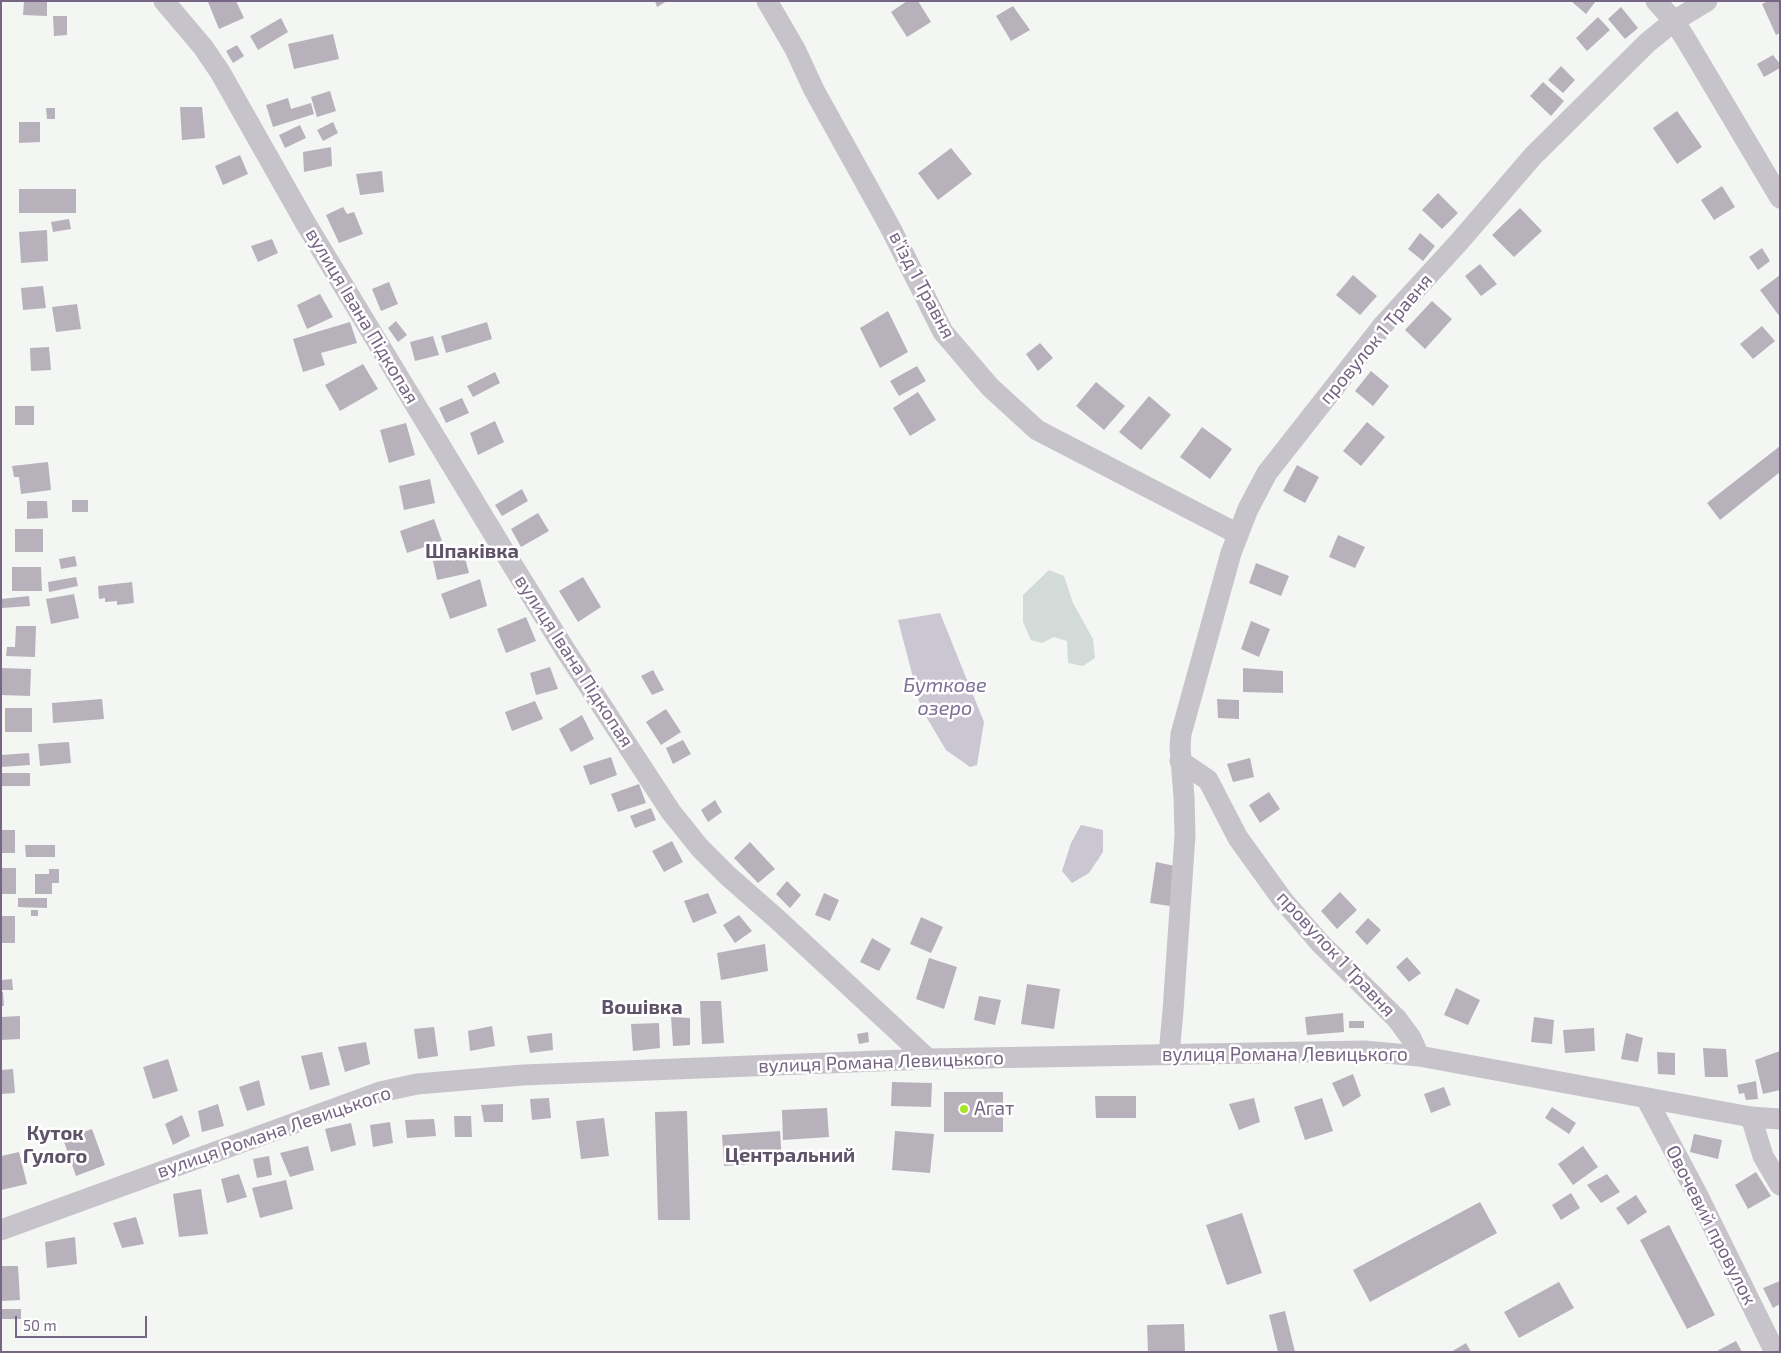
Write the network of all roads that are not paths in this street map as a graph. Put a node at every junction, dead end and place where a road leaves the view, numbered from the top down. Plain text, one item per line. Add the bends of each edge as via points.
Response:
1 (164, 1) edge
2 (767, 1) edge
3 (1656, 1) edge
4 (1707, 1) edge
5 (1674, 21) junction
6 (1780, 198) edge
7 (1238, 534) junction
8 (1180, 761) junction
9 (1168, 1054) junction
10 (1419, 1056) junction
11 (928, 1060) junction
12 (1646, 1098) junction
13 (1751, 1118) junction
14 (1780, 1119) edge
15 (1780, 1185) edge
16 (1, 1230) edge
17 (1775, 1352) edge

1 - 11 street, вулиця Івана Підкопая via 220,72 306,224 513,566 672,812 700,848 728,876
2 - 7 street, в’їзд 1 Травня via 890,226 943,332 990,387 1037,430
3 - 5 street
4 - 5 street, провулок 1 Травня
5 - 6 street
5 - 7 street, провулок 1 Травня via 1633,56 1533,156 1384,324 1267,473
7 - 8 street, провулок 1 Травня via 1225,569 1181,734
8 - 9 street, провулок 1 Травня via 1186,835
8 - 10 street, провулок 1 Травня via 1208,780 1238,838 1282,899 1320,943 1397,1019
9 - 10 street, вулиця Романа Левицького via 1364,1051
9 - 11 street, вулиця Романа Левицького
10 - 12 street, вулиця Романа Левицького
11 - 16 street, вулиця Романа Левицького via 523,1075 417,1084 380,1092
12 - 13 street, вулиця Романа Левицького
12 - 17 street, Овочевий провулок
13 - 14 street, вулиця Романа Левицького
13 - 15 street via 1763,1156

